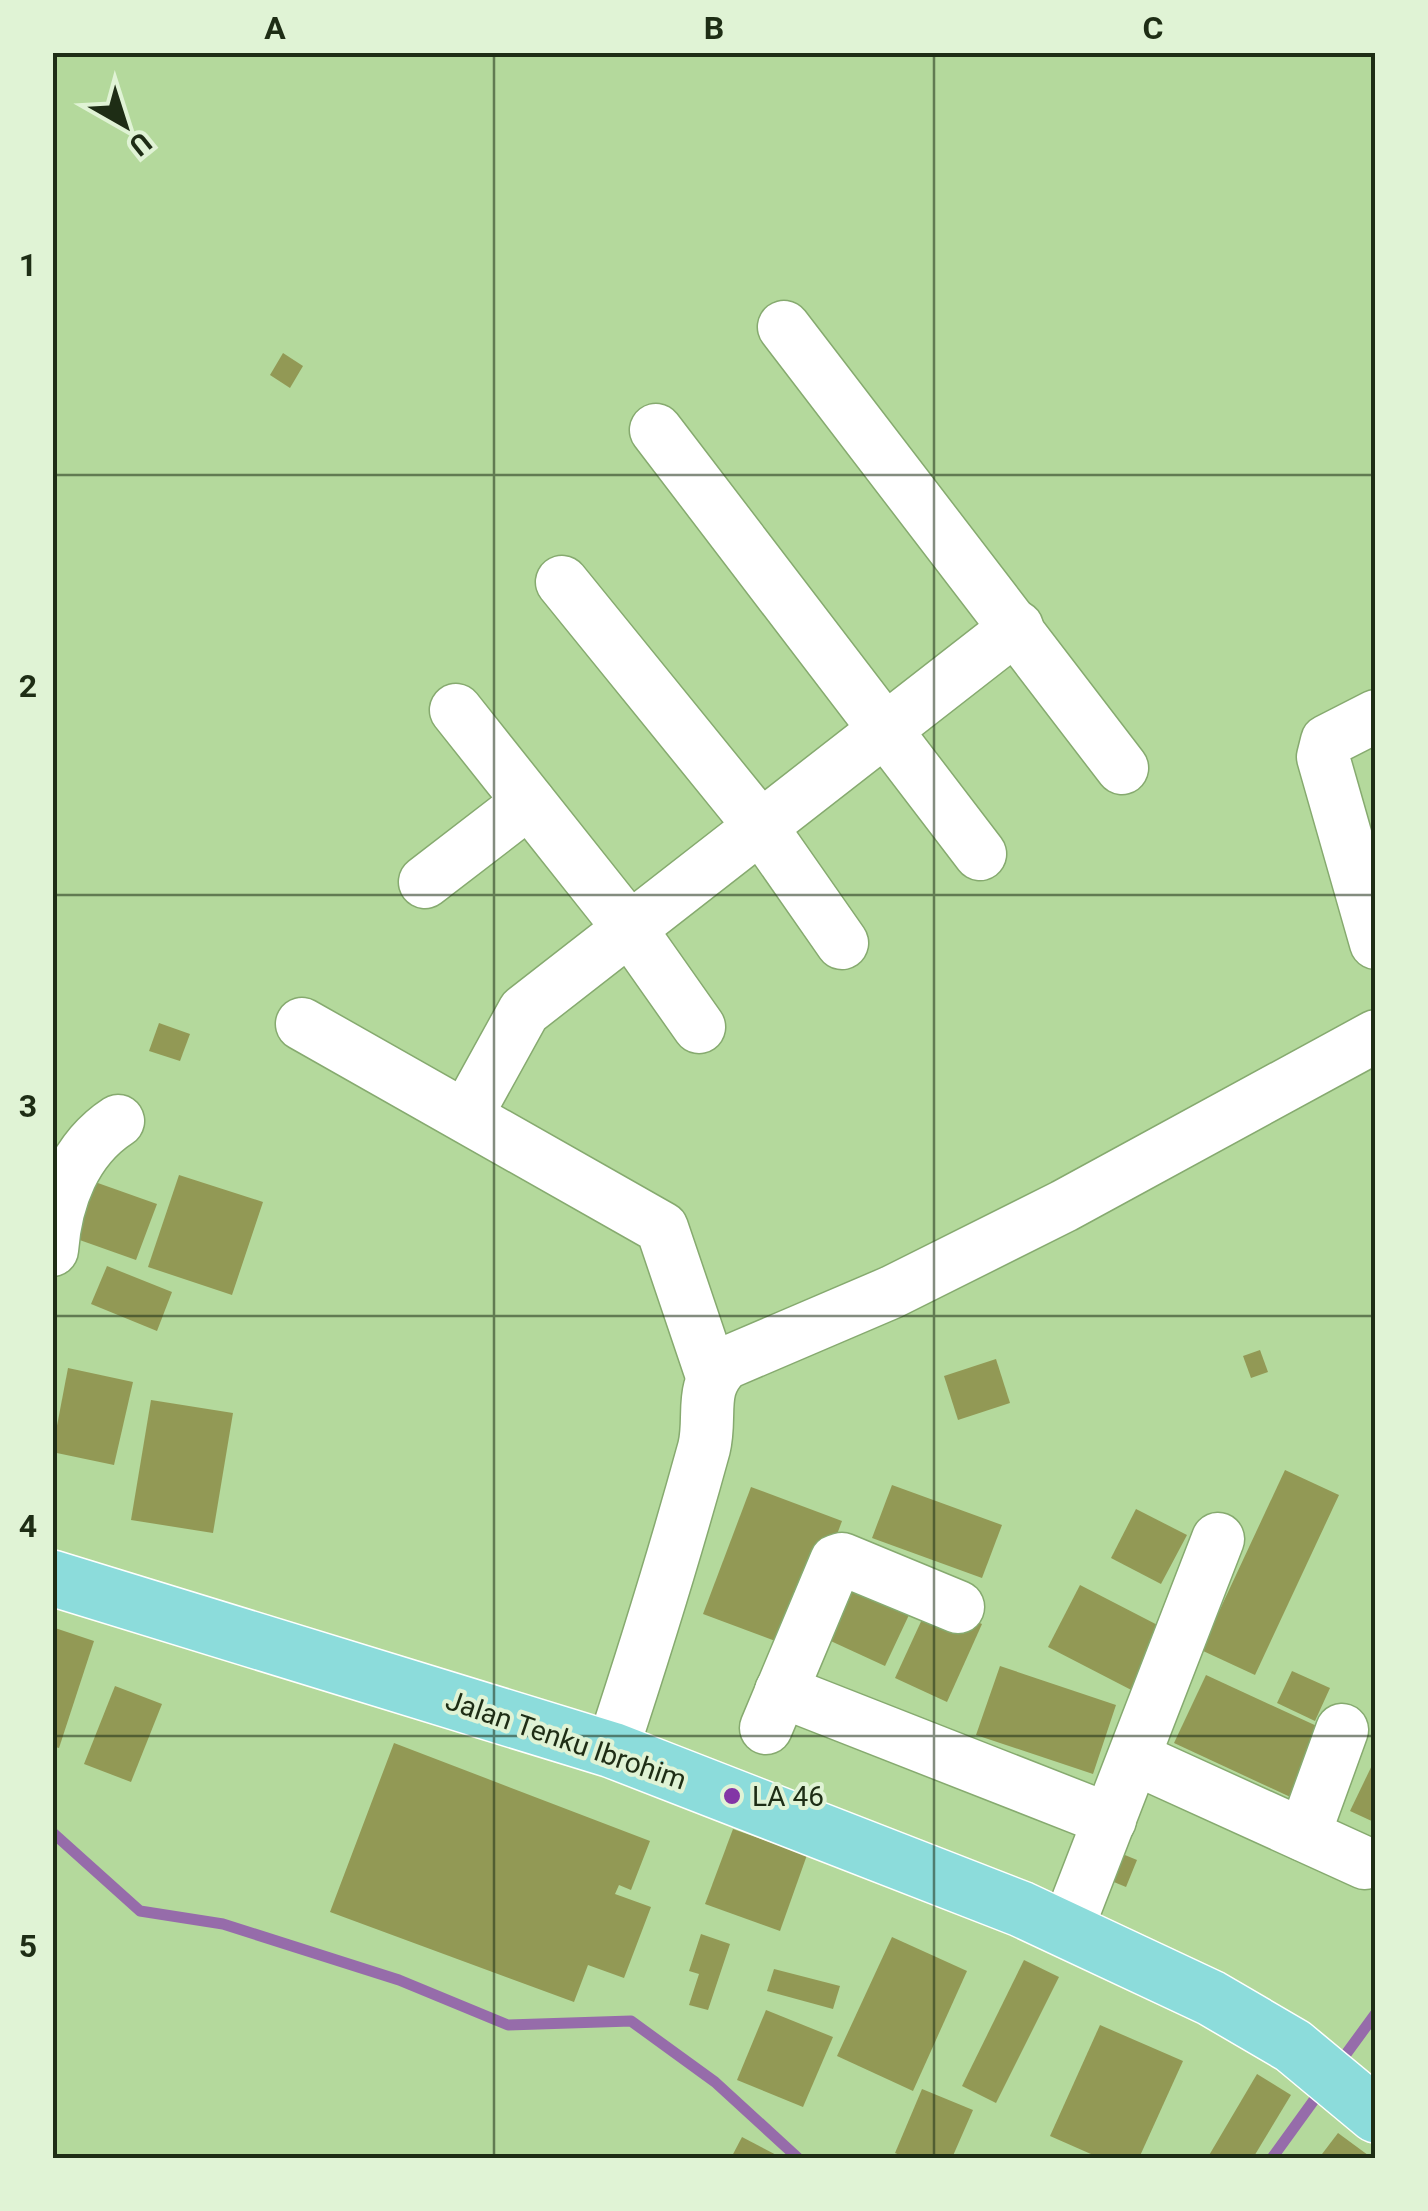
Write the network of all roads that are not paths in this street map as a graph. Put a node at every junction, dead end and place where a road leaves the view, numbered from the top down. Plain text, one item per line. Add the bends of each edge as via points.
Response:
1 (784, 327) dead end
2 (656, 430) dead end
3 (562, 582) dead end
4 (1017, 627) junction
5 (456, 710) dead end
6 (1376, 716) edge
7 (887, 729) junction
8 (1122, 768) dead end
9 (529, 802) junction
10 (760, 827) junction
11 (980, 854) dead end
12 (426, 882) dead end
13 (630, 928) junction
14 (842, 943) dead end
15 (1376, 943) edge
16 (302, 1024) dead end
17 (699, 1027) dead end
18 (1376, 1036) edge
19 (466, 1116) junction
20 (118, 1121) dead end
21 (52, 1250) edge
22 (712, 1376) junction
23 (1218, 1540) dead end
24 (53, 1576) edge
25 (958, 1607) dead end
26 (1342, 1730) dead end
27 (612, 1750) junction
28 (1134, 1758) junction
29 (1110, 1820) junction
30 (1304, 1834) junction
31 (1365, 1863) dead end
32 (1067, 1929) junction
33 (1370, 2110) edge

1 - 4 street
2 - 7 street
3 - 10 street
4 - 7 street
4 - 8 street
5 - 9 street
6 - 15 street via 1327,741 1323,757
7 - 10 street
7 - 11 street
9 - 12 street
9 - 13 street
10 - 13 street
10 - 14 street
13 - 17 street
13 - 19 street via 524,1012
16 - 19 street
18 - 22 street via 1047,1214
19 - 22 street via 662,1228
20 - 21 street via 96,1135 72,1171
22 - 27 street via 708,1432
23 - 28 street
24 - 27 main road, Jalan Tenku Ibrohim
25 - 29 street via 836,1561 774,1710
26 - 30 street
27 - 32 main road, Jalan Tenku Ibrohim
28 - 29 street
28 - 30 street
29 - 32 street
30 - 31 street
32 - 33 main road, Jalan Tenku Ibrohim via 1293,2046

